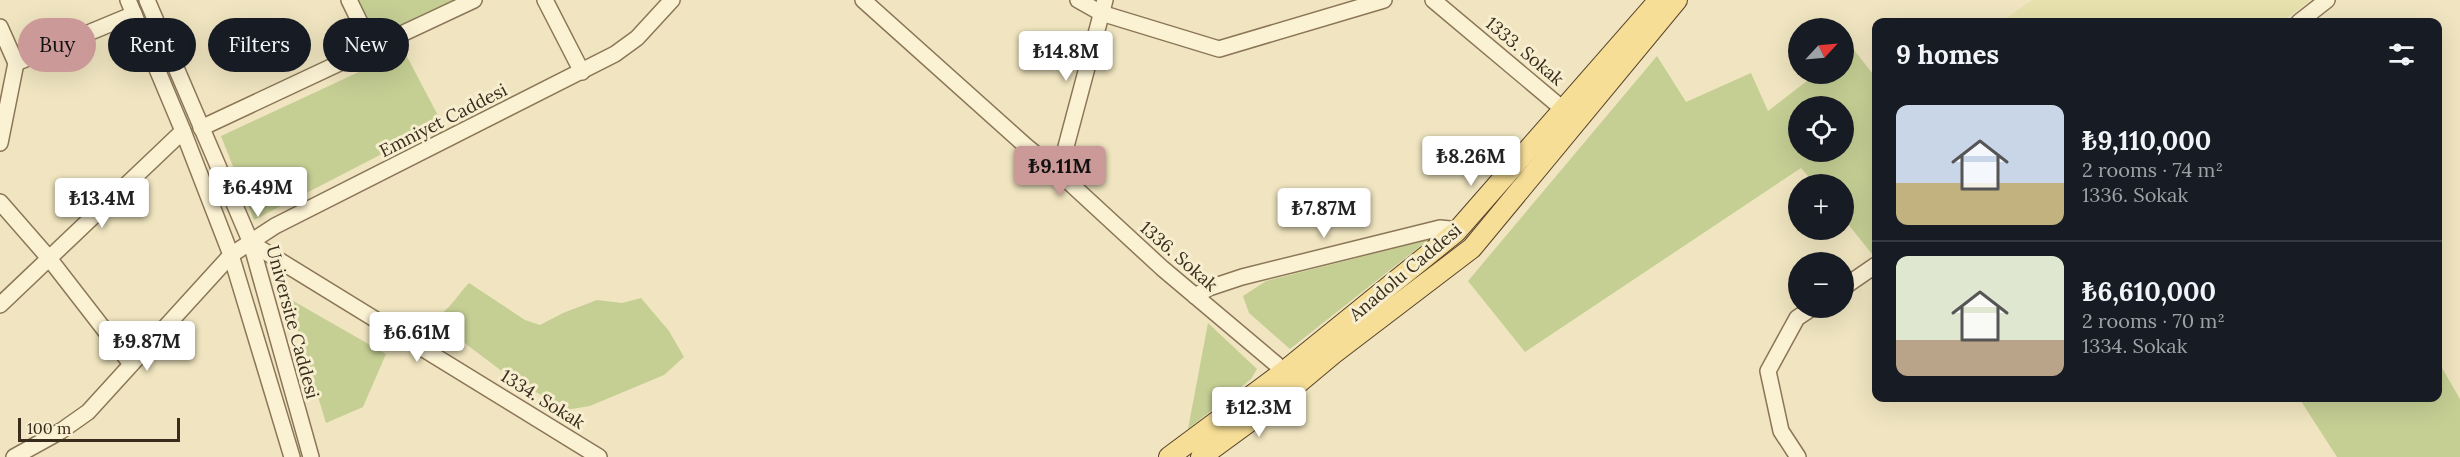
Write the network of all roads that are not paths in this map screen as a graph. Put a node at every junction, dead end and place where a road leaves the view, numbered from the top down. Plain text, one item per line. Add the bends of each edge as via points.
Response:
1 (147, 0) edge
2 (349, 0) edge
3 (474, 0) edge
4 (545, 0) edge
5 (672, 0) edge
6 (863, 0) edge
7 (1078, 0) edge
8 (1384, 0) edge
9 (1433, 0) edge
10 (1659, 0) edge
11 (1677, 0) edge
12 (2327, 0) edge
13 (1352, 4) edge
14 (131, 7) edge
15 (1103, 7) edge
16 (358, 18) edge
17 (2304, 18) edge
18 (409, 30) edge
19 (2, 37) edge
20 (16, 63) junction
21 (323, 70) edge
22 (582, 72) junction
23 (1564, 110) junction
24 (201, 128) junction
25 (183, 131) junction
26 (0, 143) edge
27 (1059, 173) junction
28 (0, 201) edge
29 (1456, 232) junction
30 (251, 243) junction
31 (231, 255) junction
32 (48, 257) junction
33 (1872, 268) edge
34 (1854, 279) edge
35 (1195, 296) junction
36 (0, 305) edge
37 (1797, 318) edge
38 (131, 364) junction
39 (1288, 381) junction
40 (14, 457) edge
41 (292, 457) edge
42 (311, 457) edge
43 (599, 457) edge
44 (1169, 457) edge
45 (1201, 457) edge
46 (1798, 457) edge

1 - 24 street, Universite Caddesi
2 - 16 street
3 - 18 street
4 - 22 street
5 - 22 street, Emniyet Caddesi via 637,38
6 - 27 street, 1336. Sokak
7 - 15 street
8 - 13 street
9 - 23 street, 1333. Sokak
10 - 23 main road, Anadolu Caddesi
11 - 39 main road, Anadolu Caddesi via 1472,248 1333,354
12 - 17 street
13 - 15 street via 1219,49
14 - 20 street
14 - 25 street, Universite Caddesi
15 - 27 street
19 - 20 street
20 - 26 street
21 - 24 street
22 - 30 street, Emniyet Caddesi via 275,226
23 - 29 main road, Anadolu Caddesi
24 - 30 street, Universite Caddesi
25 - 31 street, Universite Caddesi
25 - 32 street
27 - 35 street, 1336. Sokak
28 - 32 street
29 - 35 street via 1440,228 1242,277
29 - 39 main road, Anadolu Caddesi
30 - 31 street, Emniyet Caddesi
30 - 42 street, Universite Caddesi
30 - 43 street, 1334. Sokak
31 - 38 street, Emniyet Caddesi
31 - 41 street, Universite Caddesi
32 - 36 street
32 - 38 street
33 - 34 street
35 - 39 street, 1336. Sokak via 1276,364
37 - 46 street via 1768,371 1781,431
38 - 40 street, Emniyet Caddesi via 77,421
39 - 44 main road, Anadolu Caddesi
39 - 45 main road, Anadolu Caddesi

